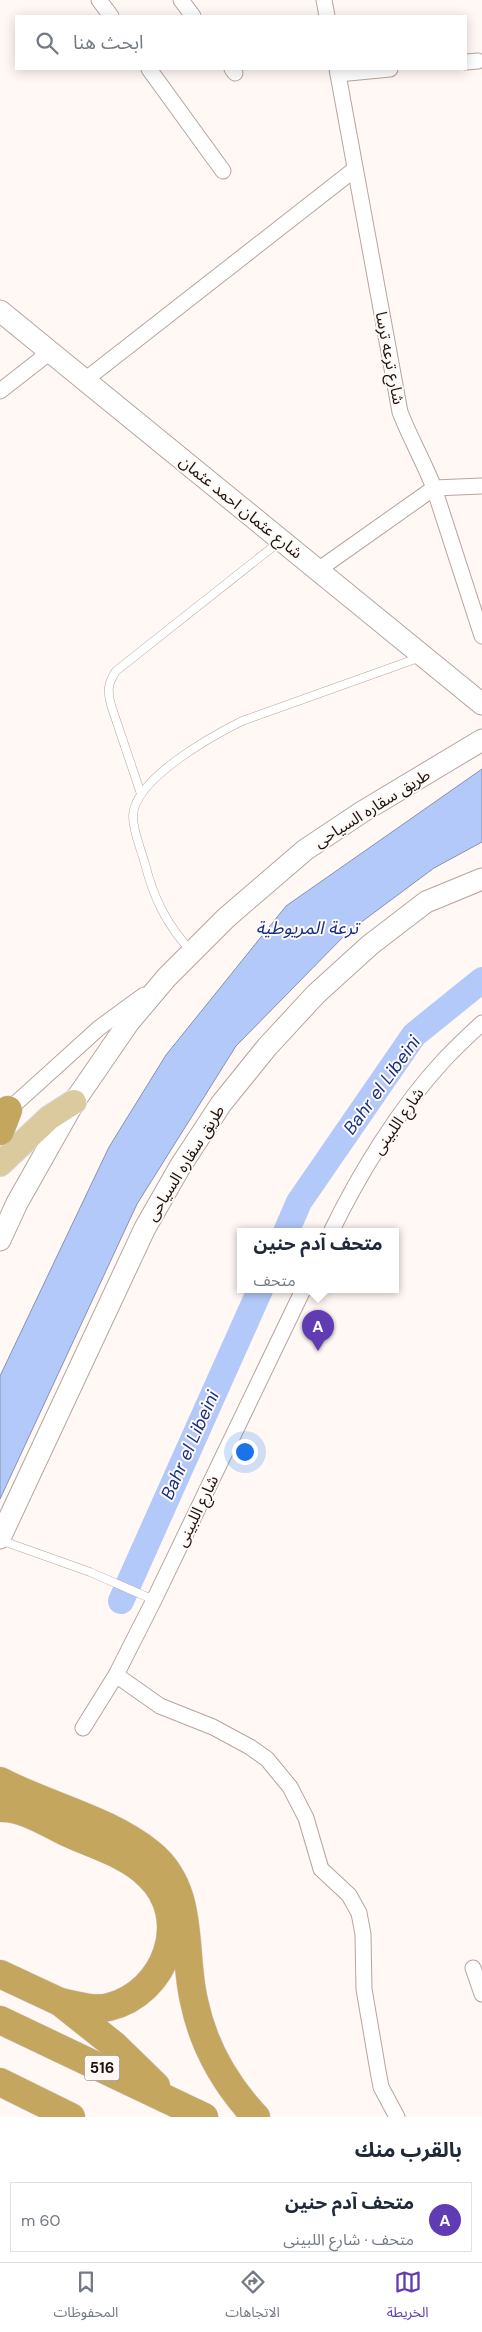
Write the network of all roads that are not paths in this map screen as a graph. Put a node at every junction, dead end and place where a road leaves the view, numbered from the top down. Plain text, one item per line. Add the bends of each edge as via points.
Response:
1 (99, 0) edge
2 (181, 0) edge
3 (324, 0) edge
4 (109, 15) edge
5 (192, 15) edge
6 (327, 15) edge
7 (149, 70) edge
8 (364, 70) edge
9 (337, 71) edge
10 (355, 169) junction
11 (223, 171) dead end
12 (0, 311) edge
13 (50, 352) junction
14 (85, 380) junction
15 (0, 391) edge
16 (482, 486) edge
17 (434, 488) junction
18 (281, 540) junction
19 (318, 570) junction
20 (482, 636) edge
21 (424, 656) junction
22 (482, 704) edge
23 (482, 740) edge
24 (141, 794) junction
25 (482, 879) edge
26 (193, 952) junction
27 (167, 978) junction
28 (482, 1023) edge
29 (74, 1102) junction
30 (2, 1120) edge
31 (0, 1164) edge
32 (333, 1228) edge
33 (0, 1240) edge
34 (301, 1293) edge
35 (0, 1539) edge
36 (148, 1597) junction
37 (116, 1676) junction
38 (83, 1728) dead end
39 (0, 1781) edge
40 (0, 1808) edge
41 (473, 1968) dead end
42 (0, 1974) edge
43 (482, 1994) edge
44 (60, 2002) junction
45 (0, 2020) edge
46 (0, 2082) edge
47 (173, 2102) junction
48 (71, 2117) edge
49 (204, 2117) edge
50 (256, 2117) edge
51 (397, 2117) edge

1 - 4 street
2 - 5 street
3 - 6 street
7 - 11 street
8 - 9 street
9 - 10 street, شارع ترعه ترسا
10 - 14 street
10 - 17 street, شارع ترعه ترسا via 400,412
12 - 13 main road, شارع عثمان احمد عثمان
13 - 14 main road, شارع عثمان احمد عثمان
13 - 15 street
14 - 18 main road, شارع عثمان احمد عثمان
16 - 17 street
17 - 19 street
17 - 20 street, شارع ترعه ترسا
18 - 19 main road, شارع عثمان احمد عثمان
18 - 24 lane via 116,671 110,681 109,699
19 - 21 main road, شارع عثمان احمد عثمان
21 - 22 main road, شارع عثمان احمد عثمان
21 - 24 lane via 227,729 178,760
23 - 26 main road, طريق سقاره السياحى via 305,850 226,918
24 - 26 lane via 135,804 135,827 152,890 168,922
25 - 35 main road, طريق سقاره السياحى via 426,902 370,945 316,994 222,1104 181,1165 145,1228
26 - 27 main road, طريق سقاره السياحى
27 - 29 main road, طريق سقاره السياحى via 129,1022
27 - 30 street via 99,1028
28 - 32 street, شارع اللبينى via 443,1060 408,1104 346,1201
29 - 31 main road via 49,1118
29 - 33 main road, طريق سقاره السياحى via 17,1203
34 - 36 street, شارع اللبينى
35 - 36 lane
36 - 37 street, شارع اللبينى
37 - 38 street, شارع اللبينى
37 - 51 street via 160,1706 213,1727 250,1747 267,1760 290,1787 306,1818 321,1869 349,1895 359,1913 363,1934 364,1989 378,2071 381,2087
39 - 50 highway via 123,1834 151,1853 167,1871 181,1897 188,1932 193,2000 202,2032 216,2063 243,2104
40 - 44 highway via 23,1812 130,1861 149,1876 163,1896 170,1919 170,1943 163,1966 149,1986 129,2000 107,2008
41 - 43 street
42 - 44 highway
44 - 47 highway via 114,2046
45 - 47 highway, 516
46 - 48 highway
47 - 49 highway, 516

